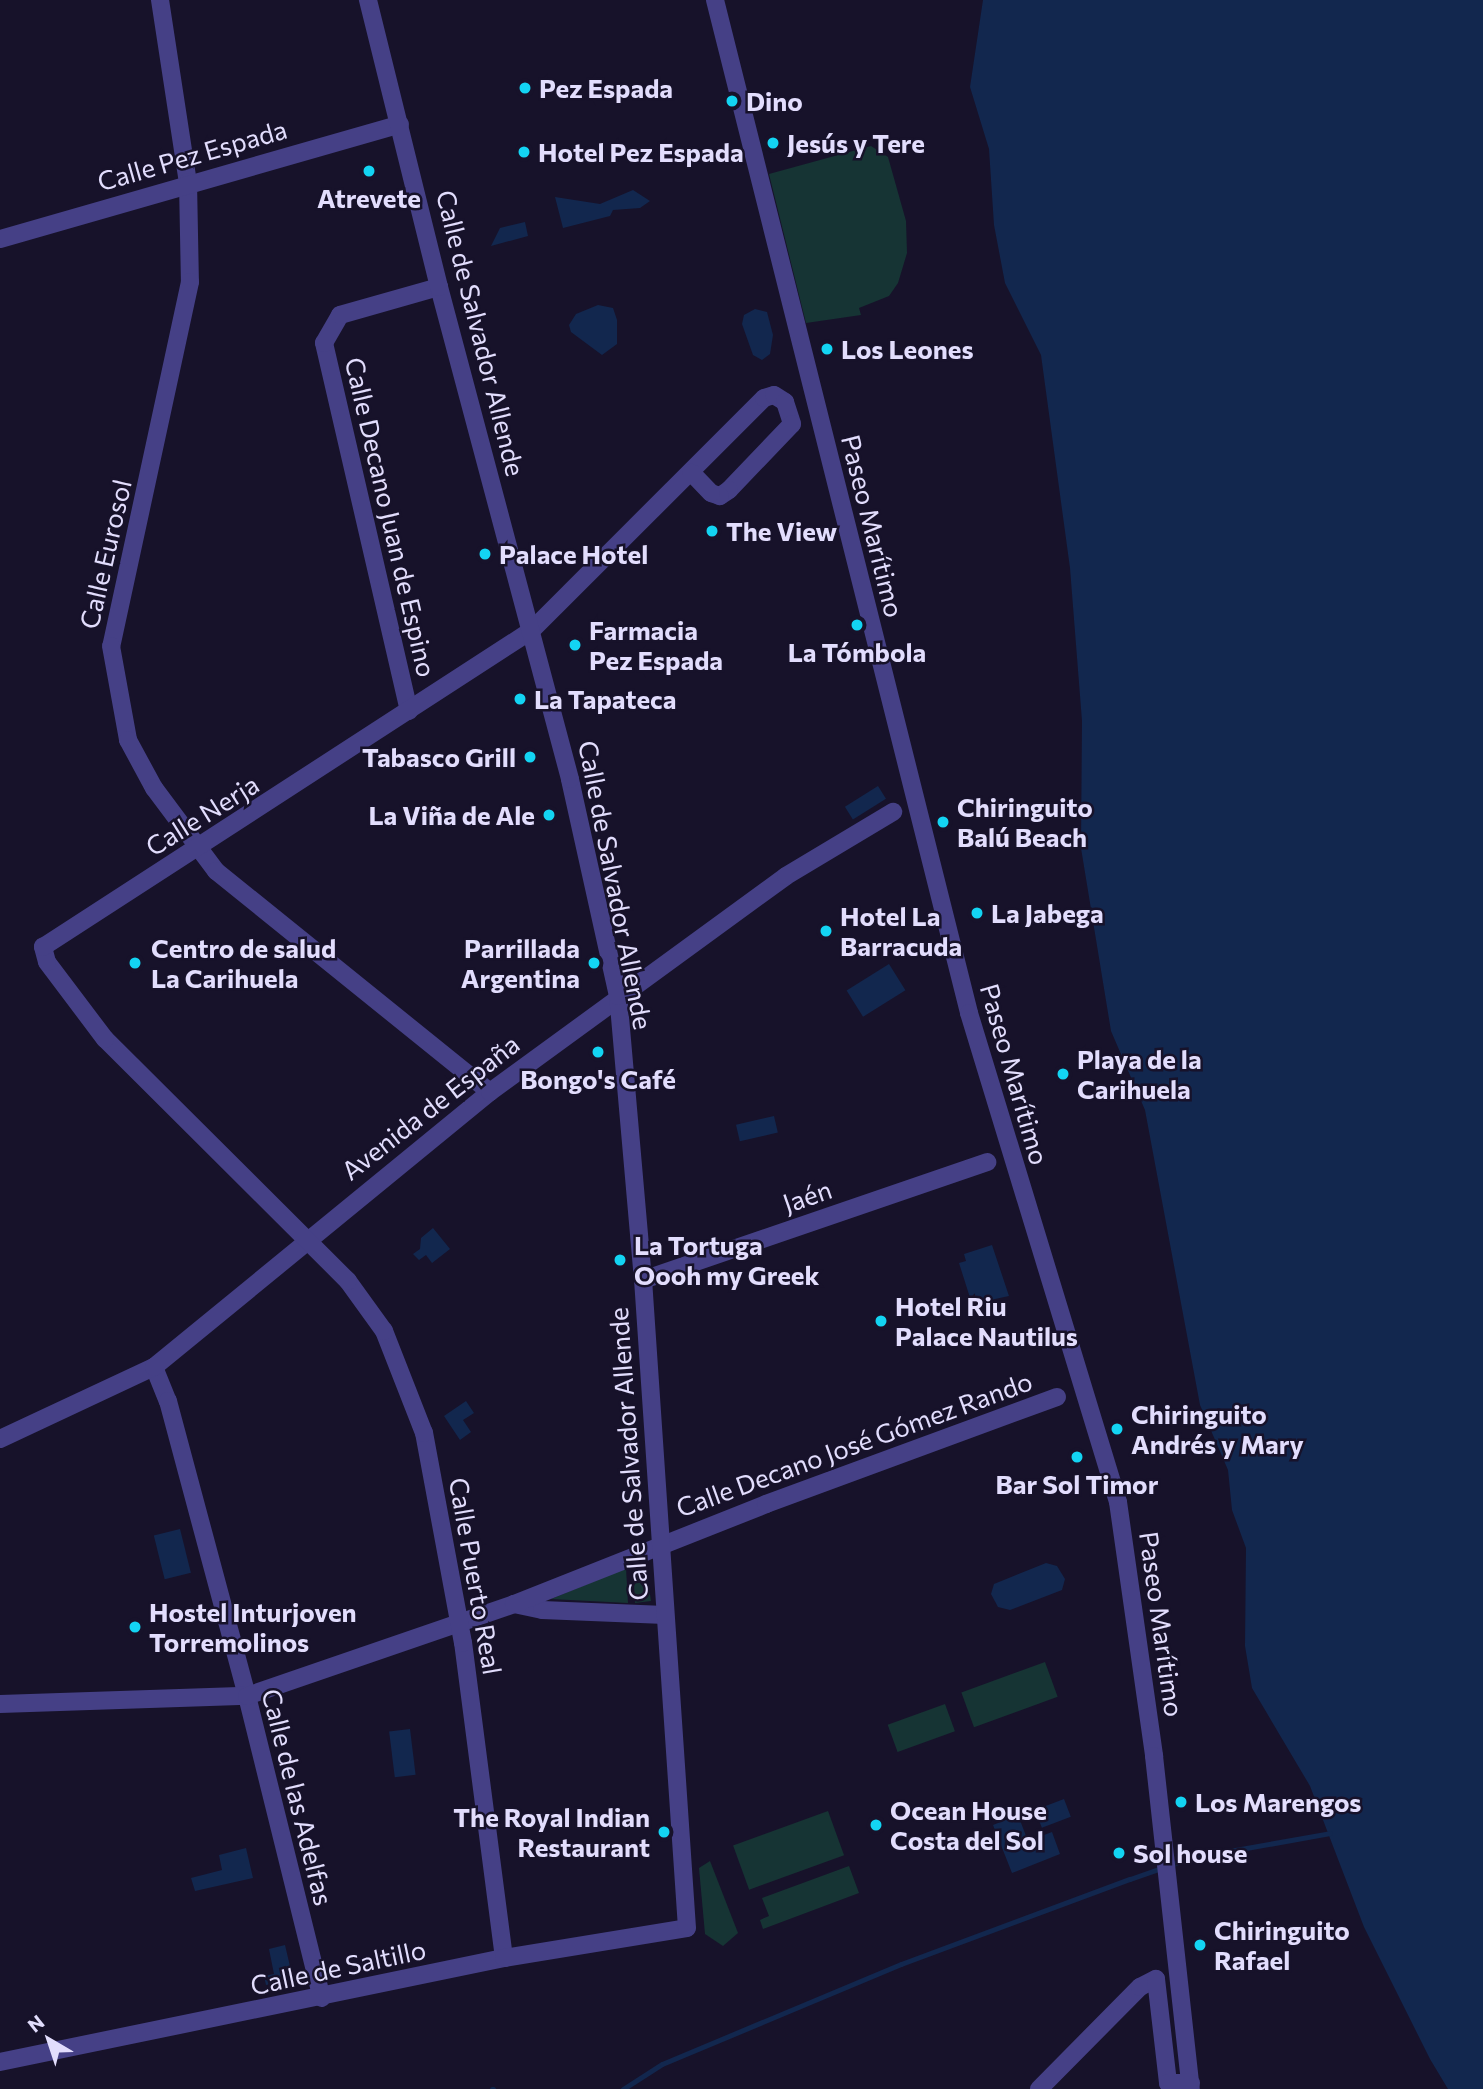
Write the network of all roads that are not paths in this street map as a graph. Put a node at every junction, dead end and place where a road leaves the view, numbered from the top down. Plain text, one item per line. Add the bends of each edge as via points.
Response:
1 (160, 0) edge
2 (368, 0) edge
3 (715, 0) edge
4 (400, 124) junction
5 (188, 182) junction
6 (0, 239) edge
7 (439, 287) junction
8 (692, 473) junction
9 (532, 630) junction
10 (409, 711) junction
11 (893, 812) dead end
12 (200, 849) junction
13 (618, 996) junction
14 (491, 1092) junction
15 (987, 1162) dead end
16 (306, 1238) junction
17 (643, 1280) junction
18 (154, 1367) junction
19 (1057, 1397) dead end
20 (0, 1439) edge
21 (660, 1545) junction
22 (514, 1604) junction
23 (665, 1615) junction
24 (459, 1622) junction
25 (247, 1696) junction
26 (0, 1704) edge
27 (687, 1928) joint
28 (504, 1958) junction
29 (322, 1998) junction
30 (0, 2062) edge
31 (1191, 2086) edge
32 (1039, 2089) edge

1 - 5 street, Calle Eurosol
2 - 4 street, Calle de Salvador Allende
3 - 31 street, Paseo Marítimo via 969,1013 1118,1502
4 - 5 street, Calle Pez Espada
4 - 7 street, Calle de Salvador Allende
5 - 6 street, Calle Pez Espada
5 - 12 street, Calle Eurosol via 190,282 111,646 128,740 154,788
7 - 9 street, Calle de Salvador Allende
7 - 10 street, Calle Decano Juan de Espino via 340,315 324,343
8 - 8 street, Calle Nerja via 711,494 720,496 729,490 792,424 785,402 774,395 764,398
8 - 9 street, Calle Nerja
9 - 10 street, Calle Nerja
9 - 13 street, Calle de Salvador Allende
10 - 12 street, Calle Nerja
11 - 13 street, Avenida de España via 786,876
12 - 14 street, Calle Eurosol via 243,897
12 - 16 street, Calle Nerja via 54,936 43,947 47,962 105,1039 153,1091
13 - 14 street, Avenida de España
13 - 17 street, Calle de Salvador Allende
14 - 16 street, Avenida de España
15 - 17 street, Jaén
16 - 18 street, Avenida de España
16 - 24 street, Calle Puerto Real via 348,1280 384,1331 425,1433
17 - 21 street, Calle de Salvador Allende
18 - 20 street, Avenida de España
18 - 25 street, Calle de las Adelfas via 168,1401
19 - 21 street, Calle Decano José Gómez Rando
21 - 22 street, Calle Decano José Gómez Rando
21 - 23 street, Calle de Salvador Allende
22 - 23 street, Calle Decano José Gómez Rando via 542,1610
22 - 24 street, Calle Decano José Gómez Rando
23 - 27 street, Calle de Salvador Allende
24 - 25 street, Calle Decano José Gómez Rando
24 - 28 street, Calle Puerto Real
25 - 26 street, Calle Decano José Gómez Rando
25 - 29 street, Calle de las Adelfas
27 - 28 street, Calle de Saltillo
28 - 29 street, Calle de Saltillo
29 - 30 street, Calle de Saltillo
31 - 32 street via 1168,2083 1156,1979 1140,1987

